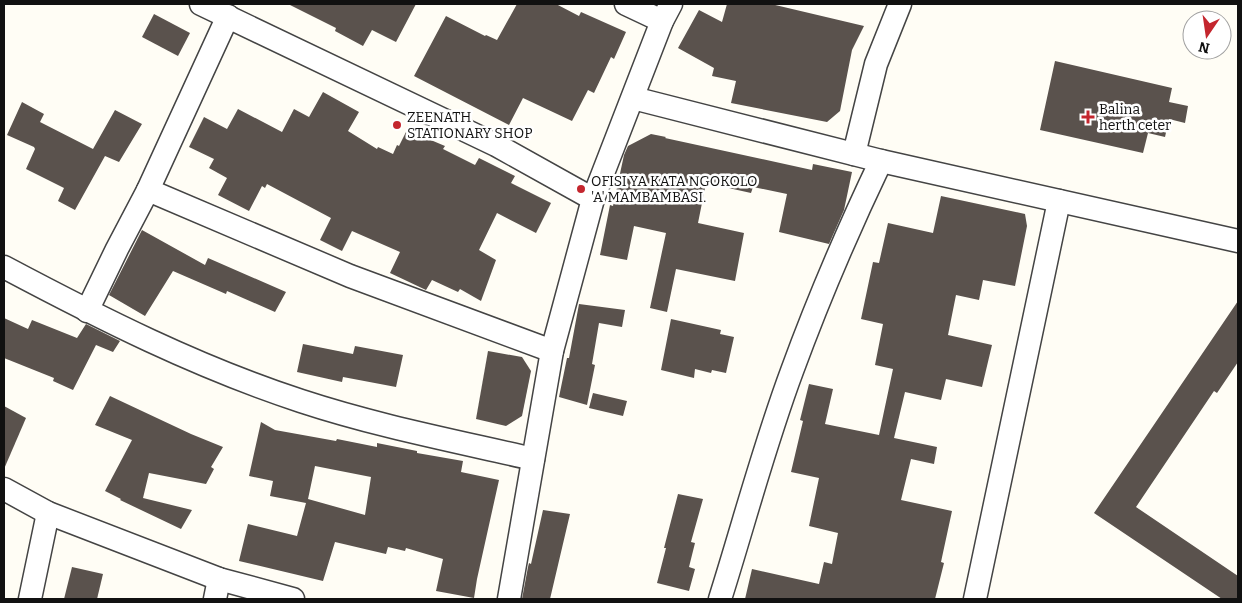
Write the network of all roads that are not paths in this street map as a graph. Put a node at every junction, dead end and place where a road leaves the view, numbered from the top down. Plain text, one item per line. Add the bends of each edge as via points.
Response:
1 (201, 4) edge
2 (626, 4) edge
3 (900, 4) edge
4 (666, 12) edge
5 (228, 16) junction
6 (633, 98) junction
7 (854, 154) junction
8 (881, 161) junction
9 (148, 190) junction
10 (593, 199) junction
11 (1059, 201) junction
12 (1238, 241) edge
13 (4, 267) edge
14 (87, 311) junction
15 (552, 351) junction
16 (532, 460) junction
17 (4, 489) edge
18 (48, 513) junction
19 (217, 589) edge
20 (30, 599) edge
21 (293, 599) edge
22 (509, 599) edge
23 (720, 599) edge
24 (975, 599) edge

1 - 5 street
2 - 4 street
3 - 7 street via 876,64
4 - 6 street
5 - 9 street
5 - 10 street via 496,145
6 - 7 street
6 - 10 street
7 - 8 street
8 - 11 street
8 - 23 street via 849,228 792,372 763,455
9 - 14 street
9 - 15 street via 350,276
10 - 15 street
11 - 12 street
11 - 24 street
13 - 14 street
14 - 16 street via 162,347 301,401
15 - 16 street
16 - 22 street
17 - 18 street
18 - 19 street
18 - 20 street
19 - 21 street

